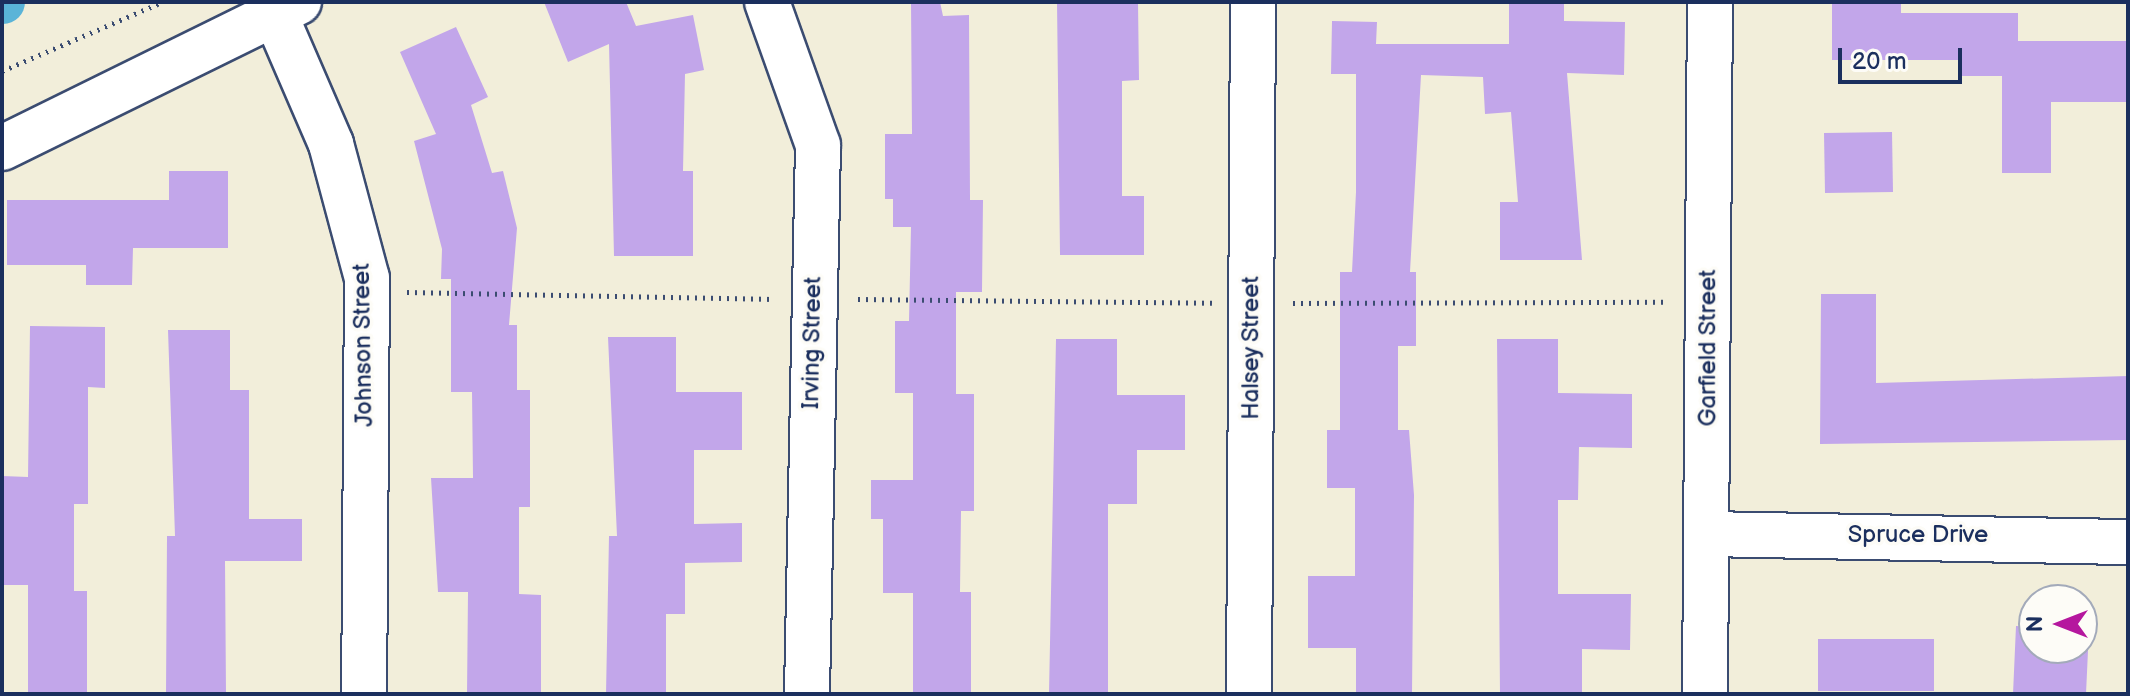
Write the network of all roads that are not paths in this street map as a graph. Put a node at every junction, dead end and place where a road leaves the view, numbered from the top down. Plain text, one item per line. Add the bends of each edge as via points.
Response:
1 (767, 2) edge
2 (1253, 2) edge
3 (1710, 2) edge
4 (287, 7) edge
5 (2, 148) edge
6 (1707, 534) junction
7 (2128, 542) edge
8 (364, 694) edge
9 (807, 694) edge
10 (1249, 694) edge
11 (1705, 694) edge

1 - 9 street, Irving Street via 818,145
2 - 10 street, Halsey Street
3 - 6 street, Garfield Street
4 - 5 street
4 - 8 street, Johnson Street via 367,278
6 - 7 street, Spruce Drive
6 - 11 street, Garfield Street

